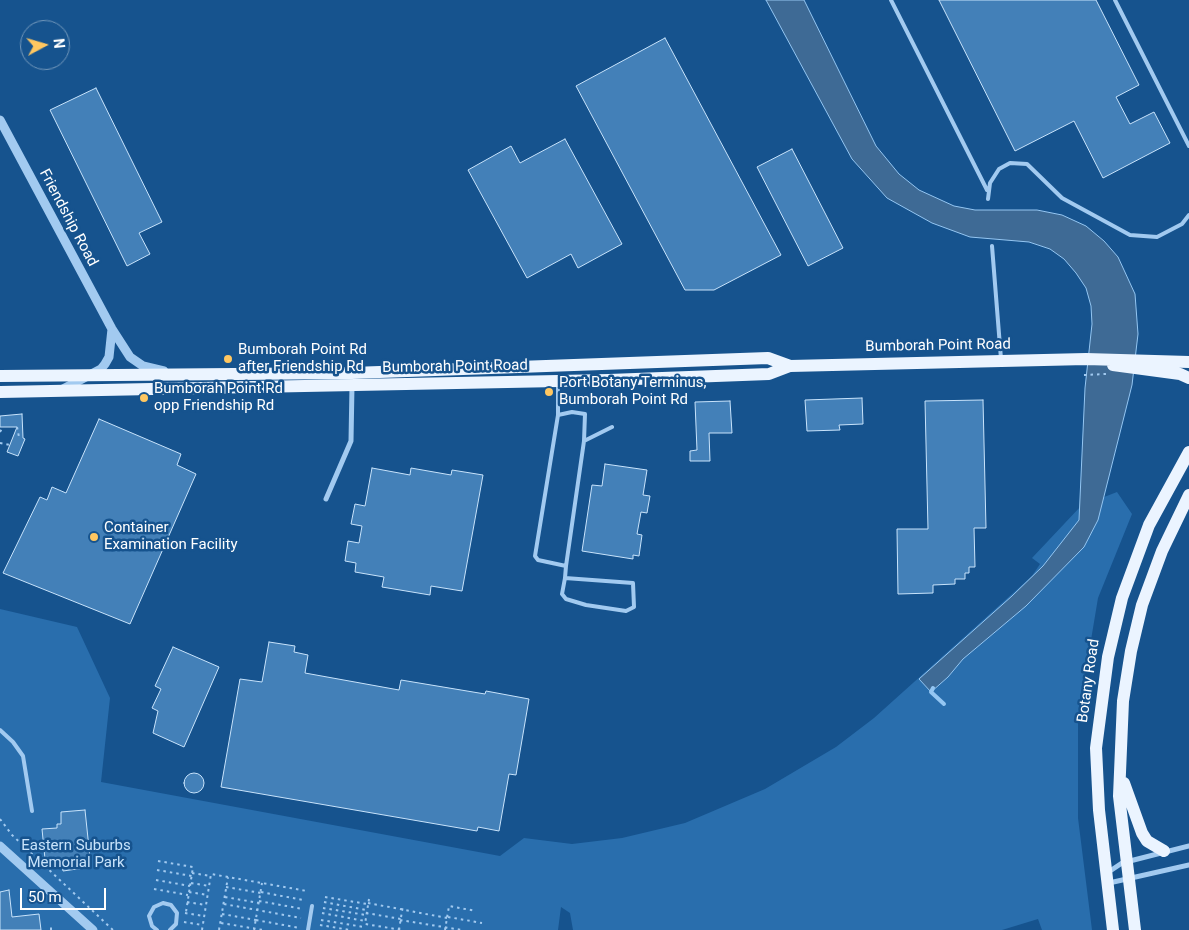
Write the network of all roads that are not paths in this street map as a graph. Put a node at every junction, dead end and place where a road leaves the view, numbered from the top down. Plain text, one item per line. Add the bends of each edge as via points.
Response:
1 (891, 0) edge
2 (1115, 0) edge
3 (0, 120) edge
4 (1189, 146) edge
5 (987, 190) junction
6 (988, 199) dead end
7 (1189, 214) edge
8 (992, 246) dead end
9 (112, 329) junction
10 (1001, 361) junction
11 (608, 362) junction
12 (1189, 362) edge
13 (1138, 364) junction
14 (790, 366) junction
15 (172, 373) junction
16 (352, 373) junction
17 (91, 375) junction
18 (0, 376) edge
19 (1189, 378) edge
20 (609, 380) junction
21 (558, 381) junction
22 (352, 386) junction
23 (62, 389) junction
24 (0, 392) edge
25 (558, 415) junction
26 (612, 427) dead end
27 (584, 441) junction
28 (1189, 452) edge
29 (1189, 495) edge
30 (326, 499) dead end
31 (566, 566) junction
32 (564, 578) junction
33 (0, 730) edge
34 (1119, 763) junction
35 (32, 811) dead end
36 (0, 846) edge
37 (1189, 846) edge
38 (1164, 851) junction
39 (1126, 862) junction
40 (1189, 865) edge
41 (1128, 880) junction
42 (1106, 881) junction
43 (312, 906) dead end
44 (173, 929) edge
45 (93, 930) edge
46 (157, 930) edge
47 (308, 930) edge
48 (1113, 930) edge
49 (1135, 930) edge

1 - 5 lane
2 - 4 lane
3 - 9 street, Friendship Road
5 - 6 lane
5 - 7 lane via 999,168 1010,163 1027,164 1062,198 1130,235 1157,237 1182,224
8 - 10 lane
9 - 15 street, Friendship Road via 130,357 143,366
9 - 17 street via 109,357 101,369
10 - 13 main road, Bumborah Point Road via 1086,359
10 - 14 main road, Bumborah Point Road
11 - 14 main road, Bumborah Point Road via 768,358
11 - 16 main road, Bumborah Point Road
11 - 20 street
12 - 13 main road, Bumborah Point Road
13 - 19 main road, Bumborah Point Road
14 - 20 main road, Bumborah Point Road via 769,374
15 - 16 main road, Bumborah Point Road
15 - 17 main road, Bumborah Point Road
16 - 22 street
17 - 18 main road, Bumborah Point Road
17 - 23 street
20 - 21 main road, Bumborah Point Road
21 - 22 main road, Bumborah Point Road
21 - 25 lane
22 - 23 main road, Bumborah Point Road
22 - 30 street via 351,441
23 - 24 main road, Bumborah Point Road
25 - 27 lane via 584,414
25 - 31 lane via 536,556 538,560
26 - 27 lane
27 - 31 lane
28 - 42 main road, Botany Road via 1146,532 1122,598 1108,657 1096,748
29 - 34 main road via 1162,551 1136,627 1123,701
31 - 32 lane
32 - 32 lane via 632,583 634,607 626,611 566,599 562,594
33 - 35 lane via 23,756
34 - 38 main road via 1128,800 1142,833 1147,841
34 - 39 main road
36 - 45 street
37 - 38 street
38 - 39 street
39 - 41 main road
39 - 42 street via 1107,873
40 - 41 street
41 - 42 street
41 - 49 main road
42 - 48 main road, Botany Road
43 - 47 lane
44 - 46 lane via 178,922 177,913 171,905 163,903 154,906 150,916 152,926

